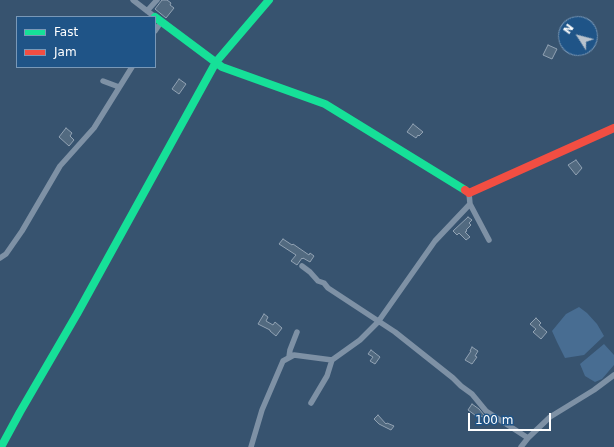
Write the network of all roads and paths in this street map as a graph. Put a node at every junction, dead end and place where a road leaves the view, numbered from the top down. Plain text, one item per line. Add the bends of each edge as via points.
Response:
1 (133, 0) edge
2 (157, 0) edge
3 (268, 0) edge
4 (148, 11) junction
5 (154, 16) edge
6 (157, 19) edge
7 (216, 62) junction
8 (131, 68) edge
9 (103, 80) dead end
10 (119, 88) junction
11 (614, 128) edge
12 (468, 193) junction
13 (470, 204) junction
14 (489, 240) dead end
15 (0, 258) edge
16 (302, 266) dead end
17 (378, 322) junction
18 (297, 332) dead end
19 (290, 357) junction
20 (332, 360) junction
21 (614, 375) edge
22 (311, 403) dead end
23 (528, 438) junction
24 (0, 447) edge
25 (251, 447) edge
26 (521, 447) edge

1 - 4 street
2 - 4 street
3 - 7 street
4 - 5 street
6 - 7 street
7 - 12 street via 222,67 325,104
7 - 24 street via 77,314
8 - 10 street
9 - 10 street
10 - 15 street via 94,128 60,166 22,231 6,254
11 - 12 street
12 - 13 street
13 - 14 street
13 - 17 street via 435,240
16 - 17 street via 318,281
17 - 20 street via 360,340
17 - 23 street via 395,332 453,378 472,394 486,411
18 - 19 street
19 - 20 street via 294,355
19 - 25 street via 283,361 280,367 262,410
20 - 22 street via 327,376
21 - 23 street via 550,417
23 - 26 street

